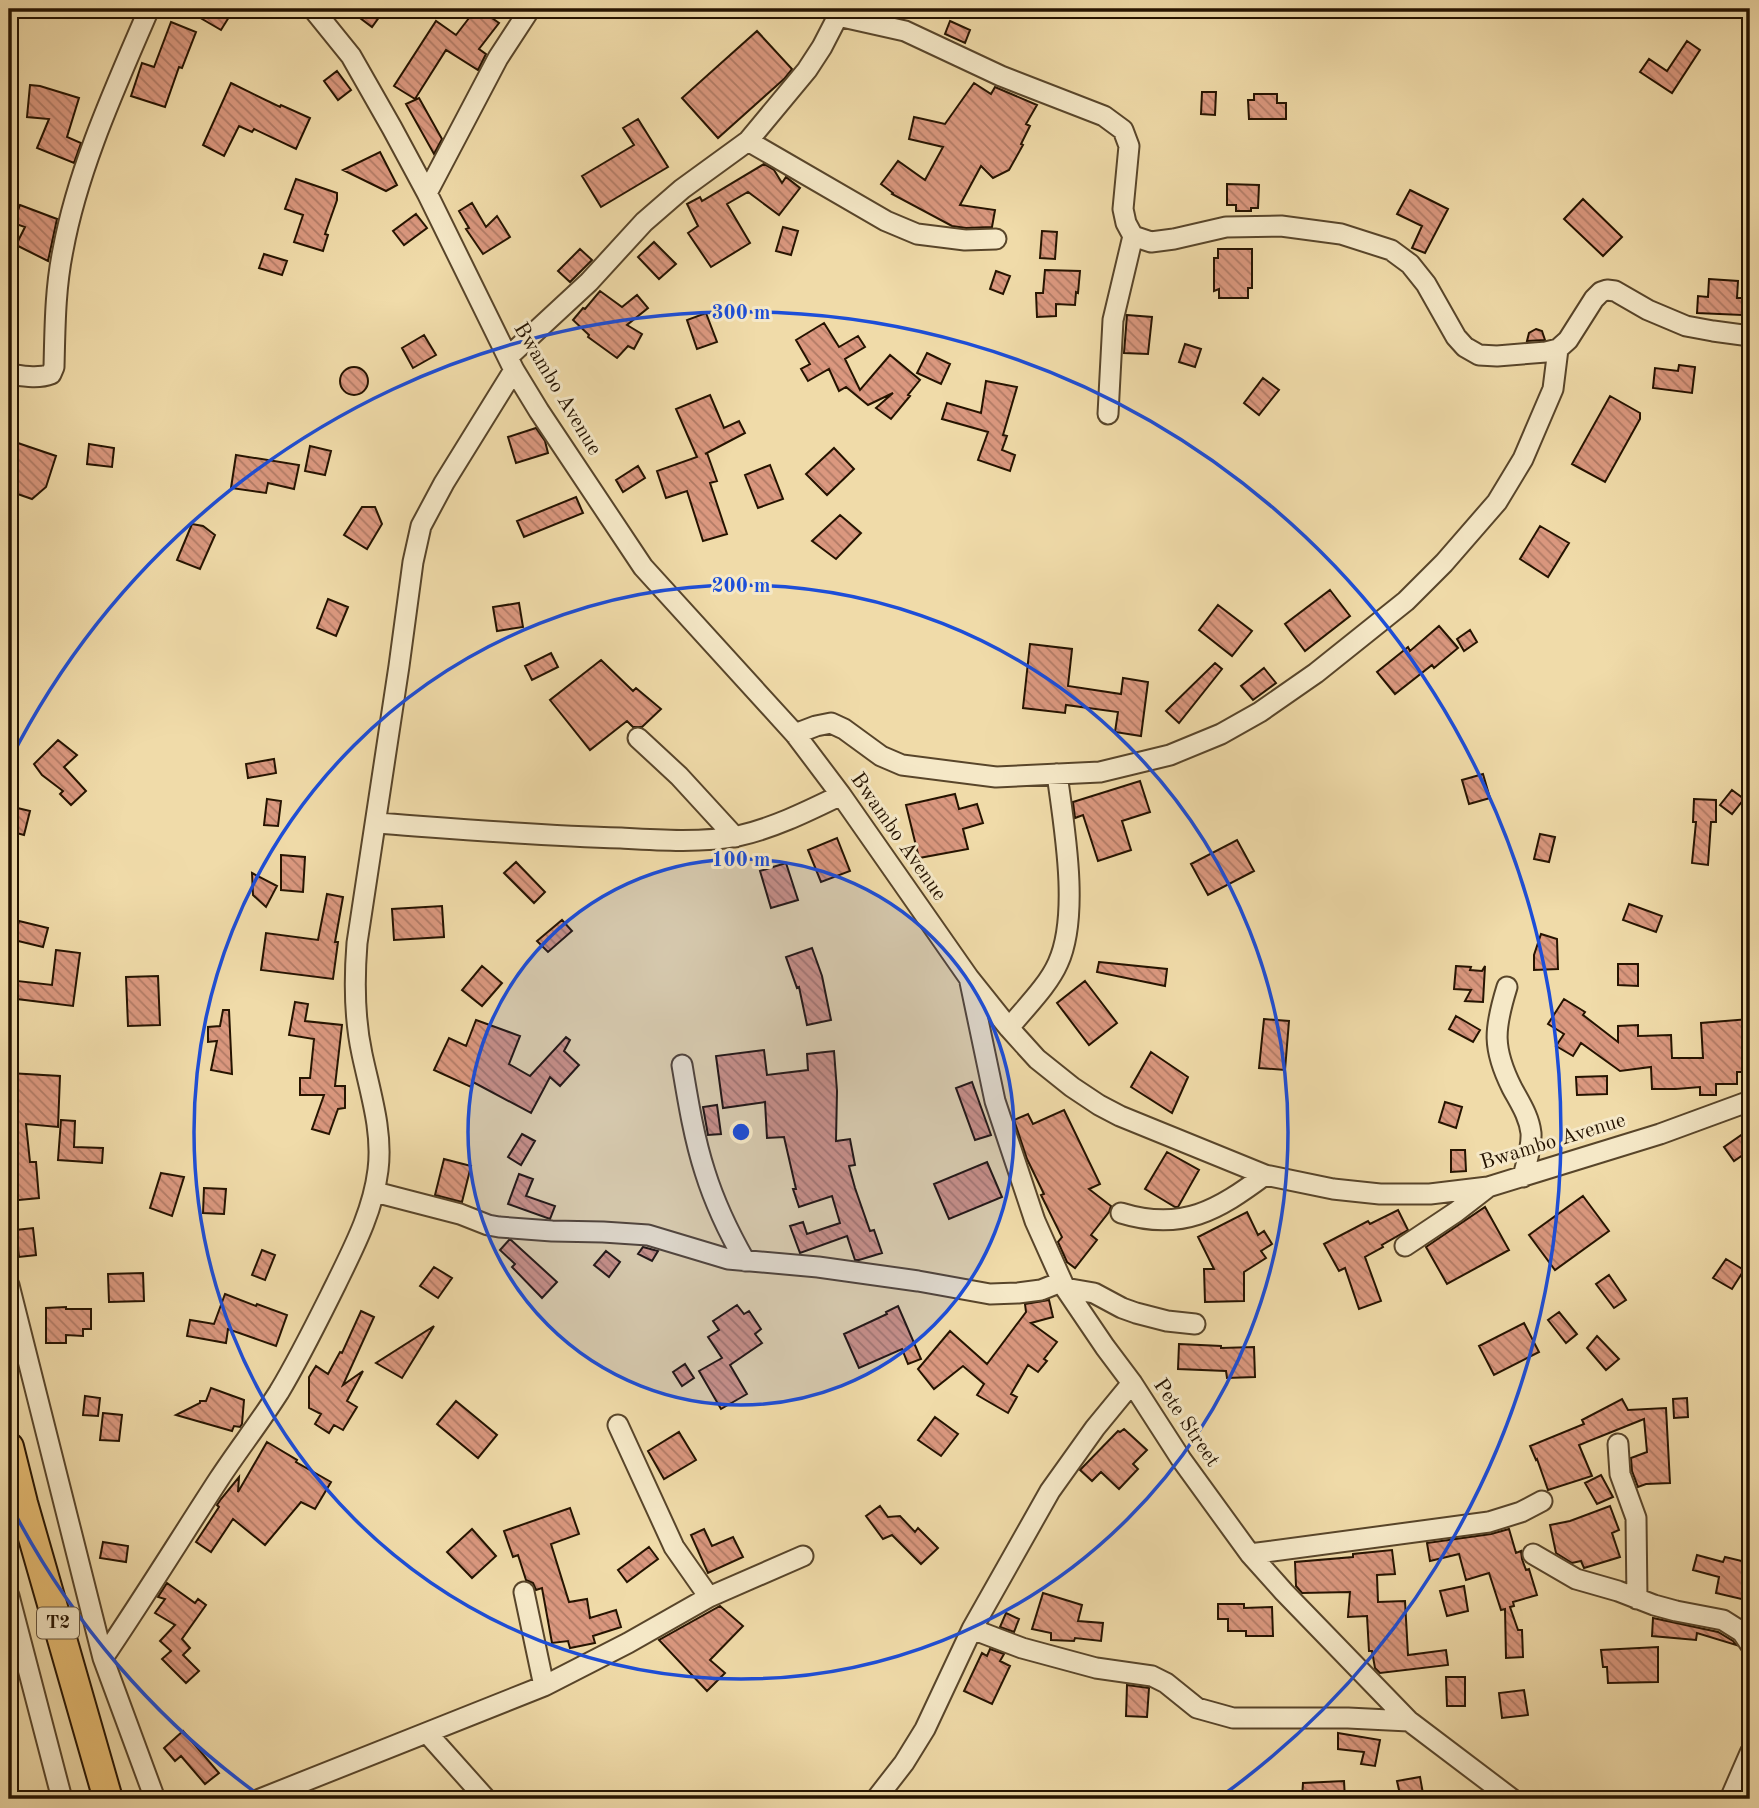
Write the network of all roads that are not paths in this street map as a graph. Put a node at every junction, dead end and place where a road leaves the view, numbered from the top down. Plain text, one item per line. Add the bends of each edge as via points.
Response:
1 (149, 9) edge
2 (313, 9) edge
3 (530, 9) edge
4 (839, 12) edge
5 (748, 141) junction
6 (427, 193) junction
7 (1133, 236) junction
8 (996, 239) dead end
9 (1750, 335) edge
10 (1558, 349) junction
11 (511, 363) junction
12 (9, 374) edge
13 (1108, 414) dead end
14 (795, 734) junction
15 (638, 738) dead end
16 (1057, 774) junction
17 (841, 795) junction
18 (376, 823) junction
19 (735, 836) junction
20 (969, 978) junction
21 (1507, 987) dead end
22 (1009, 1028) junction
23 (682, 1065) dead end
24 (1750, 1101) edge
25 (1265, 1175) junction
26 (1523, 1177) junction
27 (1488, 1187) junction
28 (374, 1192) junction
29 (1121, 1213) dead end
30 (1405, 1246) dead end
31 (745, 1261) junction
32 (9, 1285) edge
33 (1063, 1285) junction
34 (1195, 1324) dead end
35 (1132, 1383) junction
36 (618, 1425) dead end
37 (1618, 1444) dead end
38 (9, 1447) edge
39 (1542, 1501) dead end
40 (1250, 1554) junction
41 (1533, 1554) dead end
42 (803, 1556) dead end
43 (524, 1592) dead end
44 (9, 1596) edge
45 (709, 1597) junction
46 (1637, 1599) junction
47 (972, 1629) junction
48 (1750, 1643) edge
49 (103, 1658) junction
50 (544, 1686) junction
51 (1409, 1721) junction
52 (428, 1733) junction
53 (1750, 1753) edge
54 (62, 1799) edge
55 (108, 1799) edge
56 (155, 1799) edge
57 (260, 1799) edge
58 (486, 1799) edge
59 (876, 1799) edge
60 (1513, 1799) edge
61 (1730, 1799) edge

1 - 12 street via 96,135 73,211 56,297 54,367 46,376
2 - 6 street, Bwambo Avenue via 351,56
3 - 6 street via 498,58
4 - 5 street via 807,71
4 - 7 street via 905,32 1104,116 1124,130 1129,146 1124,209
5 - 8 street via 886,221 917,234
5 - 11 street via 644,222
6 - 11 street, Bwambo Avenue
7 - 10 street via 1151,242 1253,226 1341,234 1391,250 1410,264 1465,348 1497,356
7 - 13 street via 1113,320
9 - 10 street via 1686,326 1607,290 1594,299
10 - 16 street via 1553,389 1512,480 1444,564 1406,601 1289,692 1221,734 1139,764
11 - 14 street, Bwambo Avenue via 643,567
11 - 18 street via 421,526
14 - 16 street via 831,723 902,765 996,777
14 - 17 street, Bwambo Avenue
15 - 19 street
16 - 22 street via 1066,834 1069,900 1065,936 1057,966
17 - 19 street via 798,816
17 - 20 street, Bwambo Avenue
18 - 19 street via 551,836
18 - 28 street via 354,988 377,1131 379,1166
20 - 22 street, Bwambo Avenue
20 - 33 street, Pete Street via 995,1101 1035,1221
21 - 26 street via 1496,1044 1529,1122 1531,1141
22 - 25 street, Bwambo Avenue via 1037,1059 1099,1105
23 - 31 street via 705,1173 722,1219
24 - 26 street, Bwambo Avenue
25 - 27 street, Bwambo Avenue via 1380,1194
25 - 29 street via 1214,1209 1196,1214 1154,1221
26 - 27 street, Bwambo Avenue
27 - 30 street
28 - 31 street via 488,1224 648,1234
28 - 49 street via 358,1239 279,1392
31 - 33 street via 818,1267 990,1294
32 - 49 street
33 - 34 street via 1094,1293 1136,1313
33 - 35 street, Pete Street
35 - 40 street, Pete Street
35 - 47 street via 1050,1491
36 - 45 street via 674,1547
37 - 46 street via 1620,1474 1636,1518
38 - 55 highway, T2
39 - 40 street via 1489,1522
40 - 51 street, Pete Street
41 - 46 street via 1576,1579
42 - 45 street
43 - 50 street
44 - 54 street
45 - 50 street
46 - 48 street via 1723,1620
47 - 51 street via 1096,1668 1152,1676 1197,1708 1233,1718
47 - 59 street via 925,1729
49 - 56 street
50 - 52 street
51 - 60 street, Pete Street
52 - 57 street
52 - 58 street
53 - 61 street

